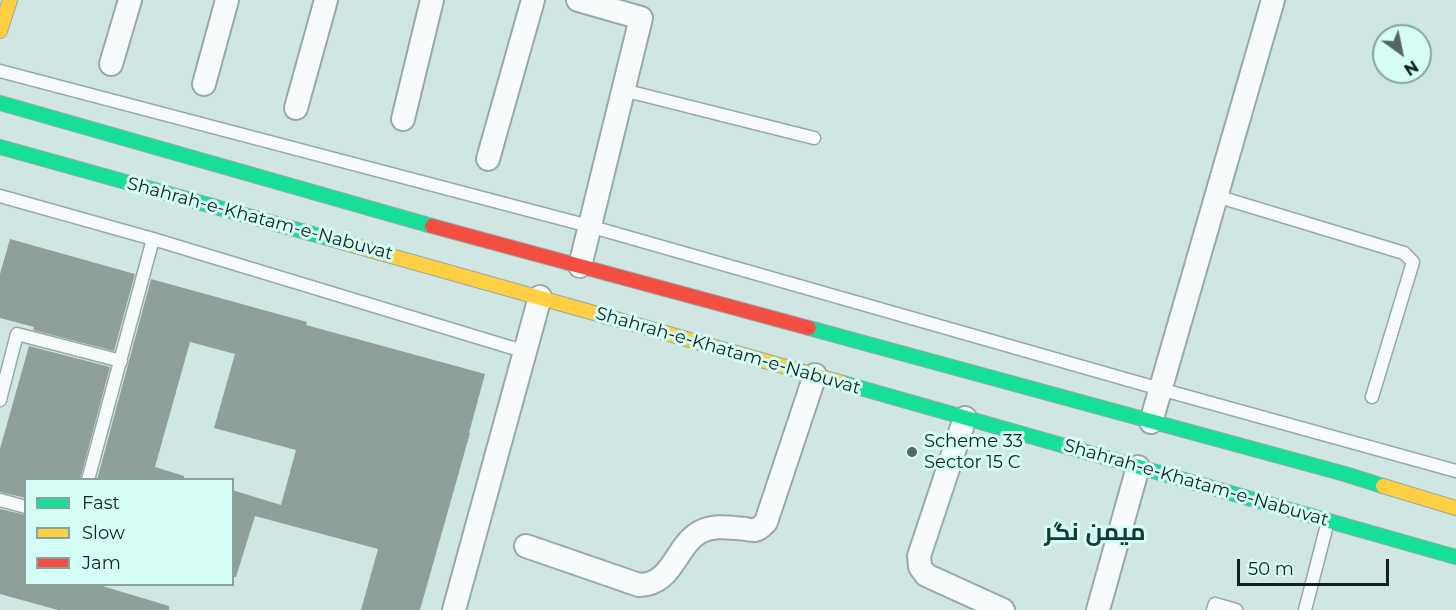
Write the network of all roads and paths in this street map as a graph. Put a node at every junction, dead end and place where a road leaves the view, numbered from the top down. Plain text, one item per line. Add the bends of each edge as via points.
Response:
1 (10, 0) edge
2 (130, 0) edge
3 (227, 0) edge
4 (326, 0) edge
5 (432, 0) edge
6 (533, 0) edge
7 (578, 0) edge
8 (1273, 0) edge
9 (644, 9) edge
10 (0, 31) edge
11 (111, 64) dead end
12 (0, 71) edge
13 (204, 84) dead end
14 (623, 90) junction
15 (0, 103) edge
16 (296, 108) dead end
17 (403, 119) dead end
18 (814, 138) dead end
19 (0, 147) edge
20 (488, 159) dead end
21 (0, 196) edge
22 (1216, 196) junction
23 (590, 226) junction
24 (153, 239) junction
25 (580, 266) junction
26 (540, 297) junction
27 (525, 352) junction
28 (121, 361) junction
29 (815, 375) junction
30 (1160, 388) junction
31 (1372, 397) dead end
32 (0, 400) edge
33 (964, 417) junction
34 (1150, 422) junction
35 (1138, 467) junction
36 (1456, 471) edge
37 (89, 478) edge
38 (0, 500) edge
39 (24, 506) edge
40 (1456, 508) edge
41 (1329, 521) junction
42 (526, 546) dead end
43 (1456, 557) edge
44 (454, 610) edge
45 (1003, 610) edge
46 (1098, 610) edge
47 (1213, 610) edge
48 (1236, 610) edge
49 (1305, 610) edge

1 - 10 main road
2 - 11 street
3 - 13 street
4 - 16 street
5 - 17 street
6 - 20 street
7 - 9 street
8 - 22 street
9 - 14 street
12 - 23 lane
14 - 18 lane
14 - 23 street
15 - 25 main road, Shahrah-e-Khatam-e-Nabuvat via 355,206
19 - 26 main road, Shahrah-e-Khatam-e-Nabuvat
21 - 24 lane
22 - 30 street
22 - 31 lane via 1410,258 1413,262
23 - 25 street
23 - 30 lane
24 - 27 lane
24 - 28 lane
25 - 34 main road, Shahrah-e-Khatam-e-Nabuvat
26 - 27 street
26 - 29 main road, Shahrah-e-Khatam-e-Nabuvat
27 - 44 street
28 - 32 lane via 17,334
28 - 37 lane
29 - 33 main road, Shahrah-e-Khatam-e-Nabuvat
29 - 42 street via 762,527 755,530 717,526 698,533 665,575 648,585
30 - 34 street
30 - 36 lane
33 - 35 main road, Shahrah-e-Khatam-e-Nabuvat
33 - 45 street via 919,556 920,567 926,575
34 - 40 main road, Shahrah-e-Khatam-e-Nabuvat
35 - 41 main road, Shahrah-e-Khatam-e-Nabuvat
35 - 46 street
38 - 39 lane
41 - 43 main road, Shahrah-e-Khatam-e-Nabuvat
41 - 49 lane
47 - 48 lane via 1215,604

